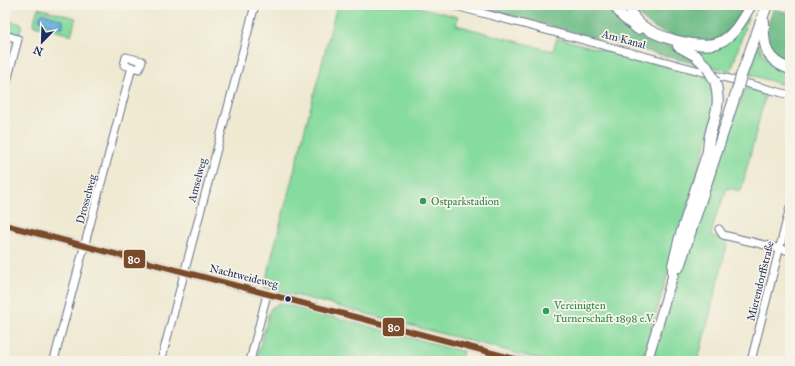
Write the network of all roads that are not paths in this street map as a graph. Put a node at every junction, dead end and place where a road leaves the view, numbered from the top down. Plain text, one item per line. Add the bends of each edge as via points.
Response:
1 (255, 5) edge
2 (452, 5) edge
3 (614, 5) edge
4 (630, 5) edge
5 (751, 5) edge
6 (763, 8) edge
7 (5, 35) edge
8 (132, 67) dead end
9 (790, 69) edge
10 (735, 86) junction
11 (5, 89) edge
12 (790, 95) edge
13 (708, 151) junction
14 (790, 207) edge
15 (5, 225) edge
16 (719, 229) dead end
17 (85, 246) junction
18 (780, 248) junction
19 (790, 251) edge
20 (184, 272) junction
21 (673, 275) junction
22 (267, 294) junction
23 (54, 360) dead end
24 (161, 361) edge
25 (250, 361) edge
26 (523, 361) edge
27 (647, 361) edge
28 (751, 361) edge

1 - 20 street, Amselweg
2 - 12 street, Am Kanal
3 - 13 highway, bridge via 632,25 684,49 707,67 715,81 719,100
4 - 5 highway via 635,20 643,27 687,44 701,46 721,42 739,25
6 - 9 highway via 764,44 768,55
6 - 10 highway
7 - 11 street via 18,38
8 - 17 street, Drosselweg
10 - 13 highway via 713,145
10 - 21 highway via 679,267
13 - 21 highway via 680,237
14 - 18 street, Mierendorffstraße
15 - 17 street, Nachtweideweg
16 - 18 street via 723,235
17 - 20 street, Nachtweideweg
17 - 23 street, Drosselweg
18 - 19 street
18 - 28 street, Mierendorffstraße
20 - 22 street, Nachtweideweg
20 - 24 street, Amselweg
21 - 27 main road
22 - 25 street
22 - 26 street, Nachtweideweg

